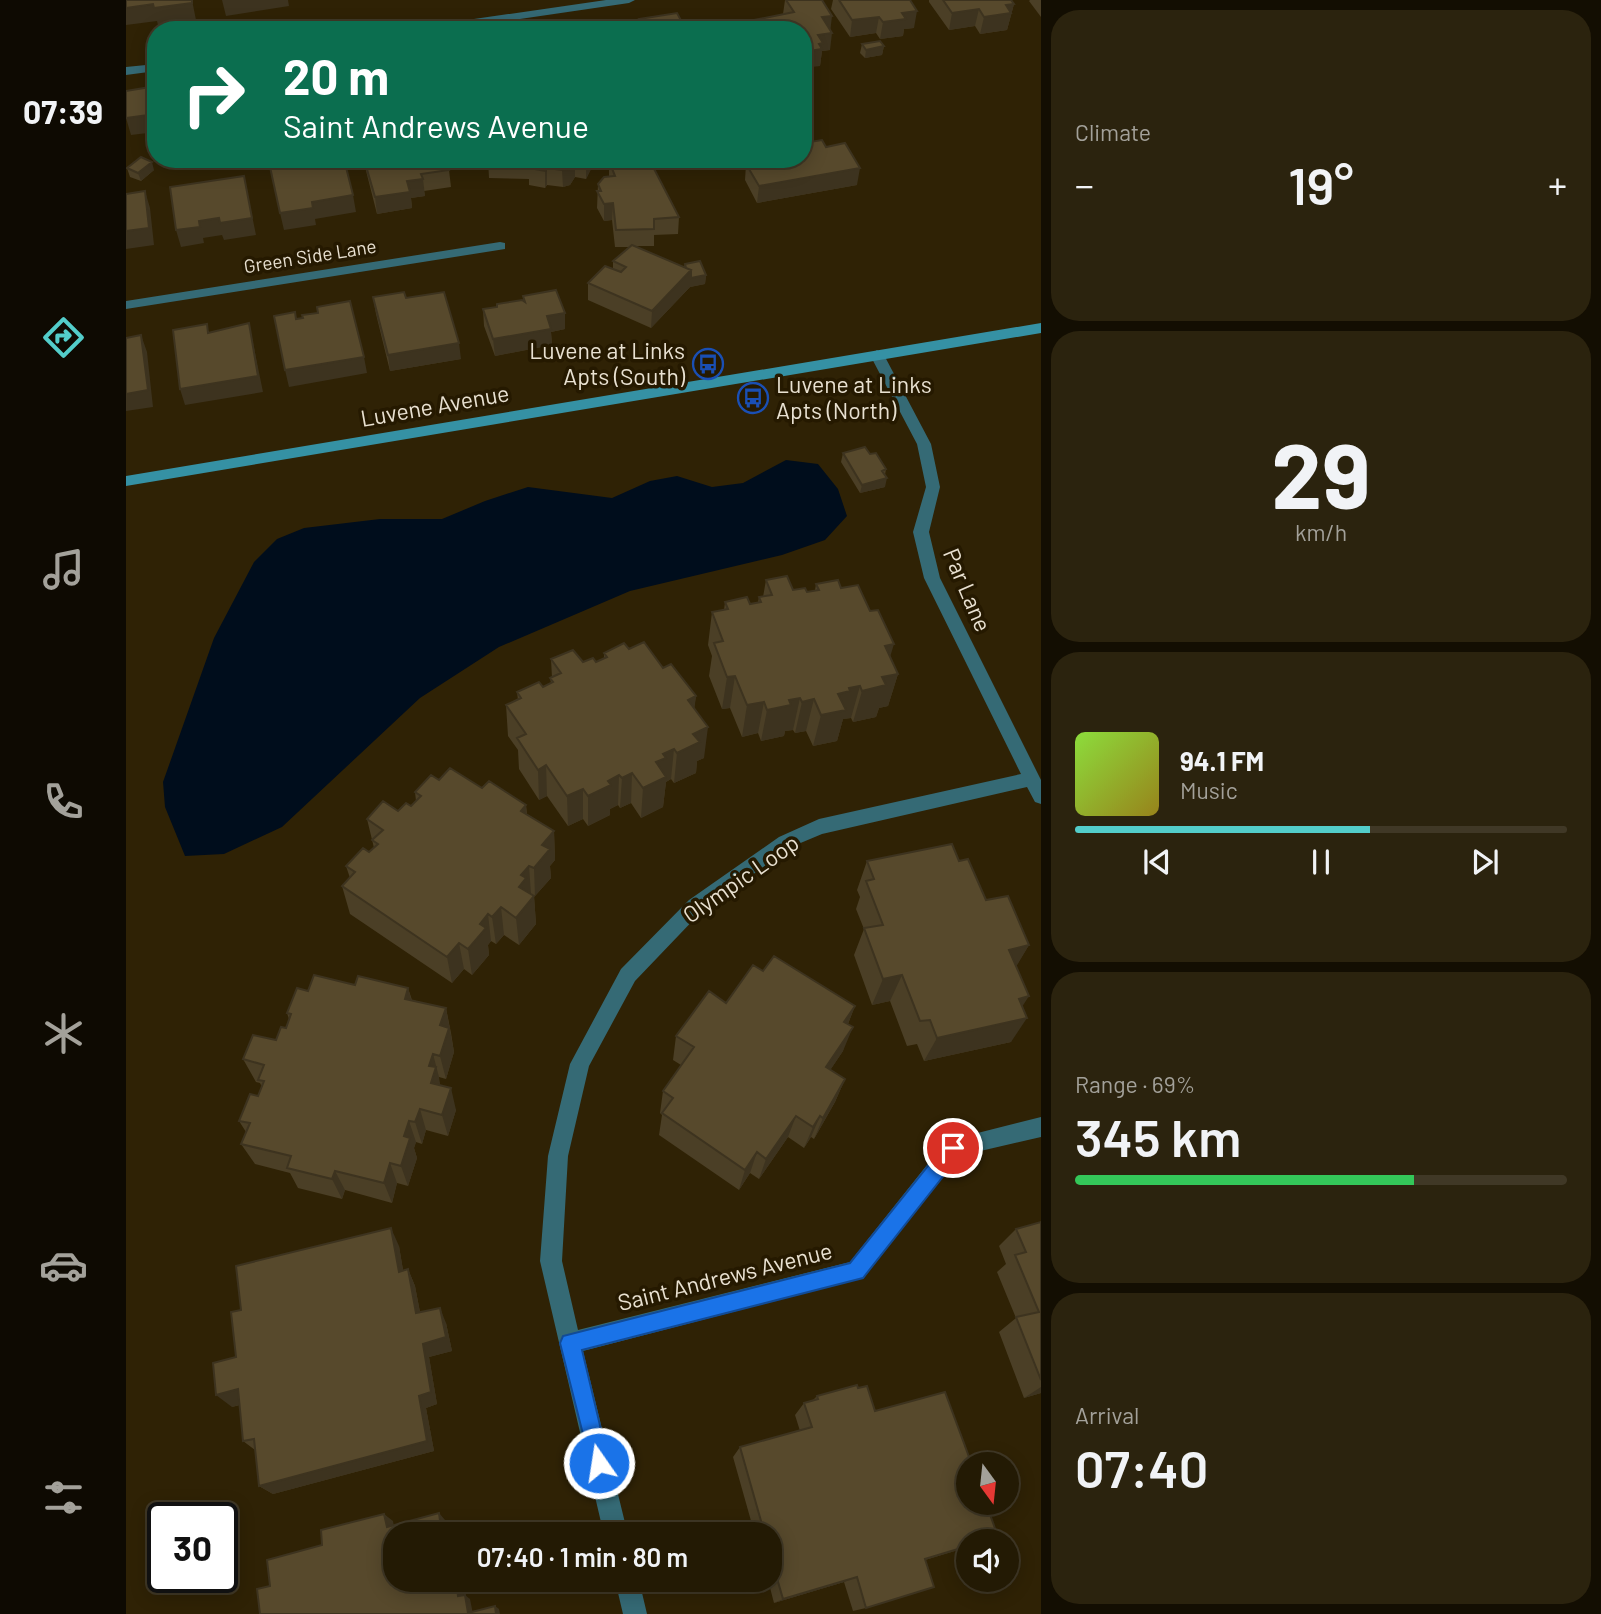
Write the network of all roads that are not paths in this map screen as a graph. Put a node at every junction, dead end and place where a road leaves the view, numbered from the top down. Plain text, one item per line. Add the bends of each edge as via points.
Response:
1 (629, 0) edge
2 (482, 21) edge
3 (147, 68) edge
4 (126, 71) edge
5 (500, 246) dead end
6 (126, 305) edge
7 (1041, 328) edge
8 (877, 355) junction
9 (126, 481) edge
10 (1032, 779) junction
11 (1041, 797) edge
12 (1041, 1127) edge
13 (570, 1343) junction
14 (613, 1522) edge
15 (630, 1592) edge
16 (635, 1614) edge

1 - 2 street
3 - 4 street
5 - 6 street, Green Side Lane
7 - 8 street, Luvene Avenue
8 - 9 street, Luvene Avenue
8 - 10 street, Par Lane via 925,444 933,487 920,532 932,578
10 - 11 street, Par Lane
10 - 13 street, Olympic Loop via 819,827 785,842 695,906 628,975 580,1064 558,1156 551,1261
12 - 13 street, Saint Andrews Avenue via 953,1148 856,1271
13 - 14 street, Olympic Loop
15 - 16 street

